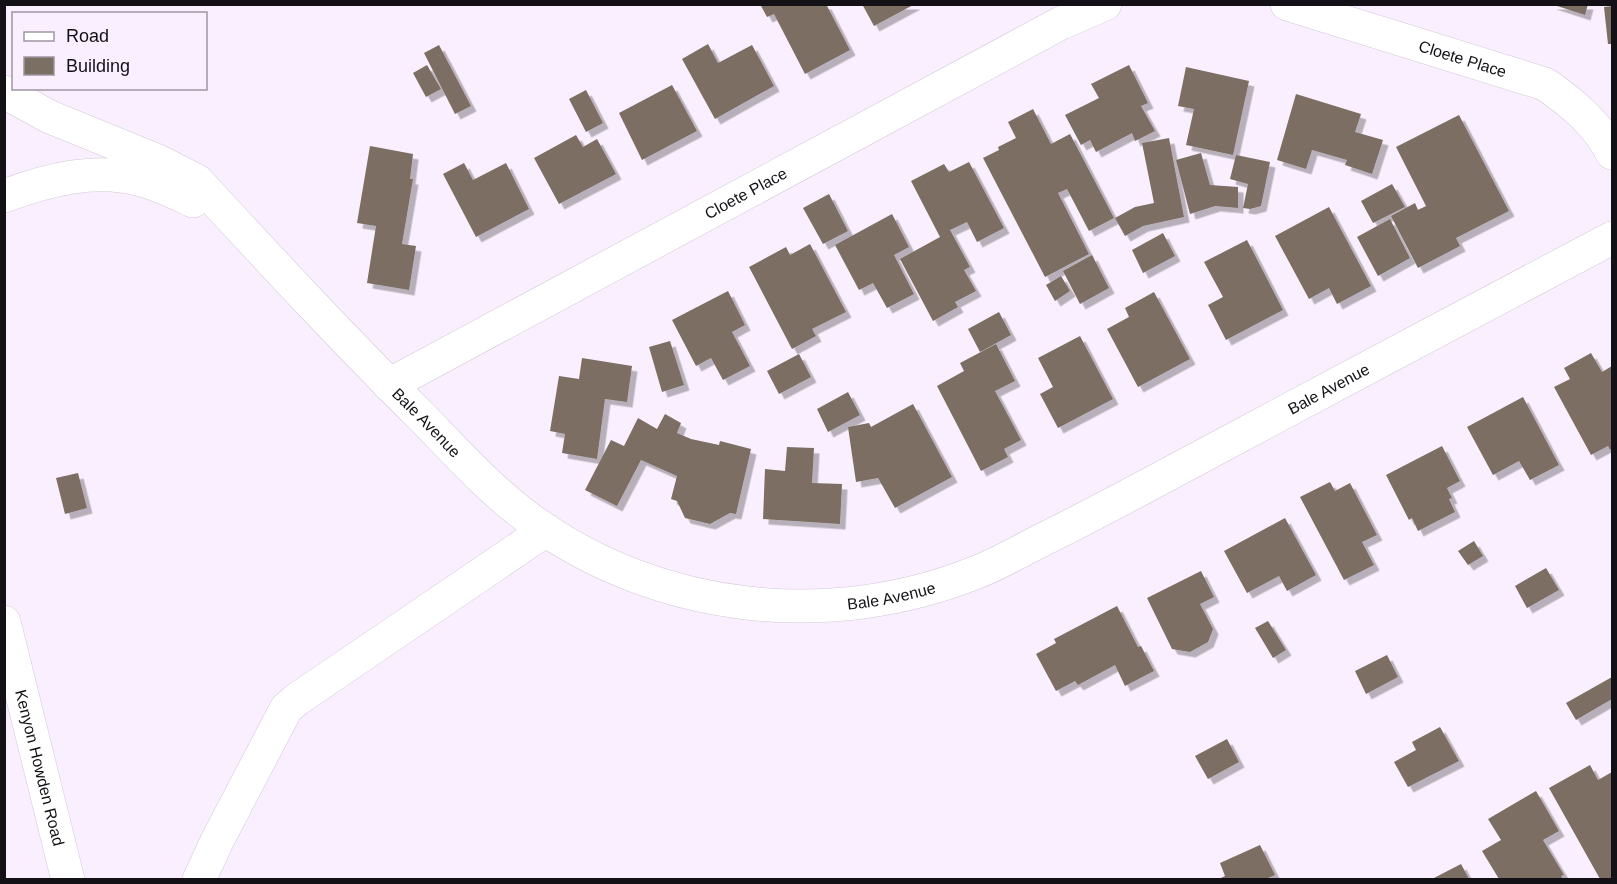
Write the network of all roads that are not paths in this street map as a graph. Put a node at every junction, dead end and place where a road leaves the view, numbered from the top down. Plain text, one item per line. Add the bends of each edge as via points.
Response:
1 (1105, 4) edge
2 (1287, 4) edge
3 (4, 92) edge
4 (1612, 153) edge
5 (4, 196) edge
6 (230, 217) junction
7 (1612, 238) edge
8 (389, 385) junction
9 (546, 530) junction
10 (4, 622) edge
11 (68, 879) edge
12 (199, 879) edge

1 - 8 street, Cloete Place via 1061,23
2 - 4 street, Cloete Place via 1545,84 1577,107
3 - 6 street, Bale Avenue via 50,117 197,181
5 - 6 street, Bale Avenue via 36,184 112,175 141,180
6 - 8 street, Bale Avenue
7 - 9 street, Bale Avenue via 1077,523 978,572 925,590 865,603 819,607 754,605 693,594 623,572
8 - 9 street, Bale Avenue via 489,485
9 - 12 street via 286,710
10 - 11 street, Kenyon Howden Road

